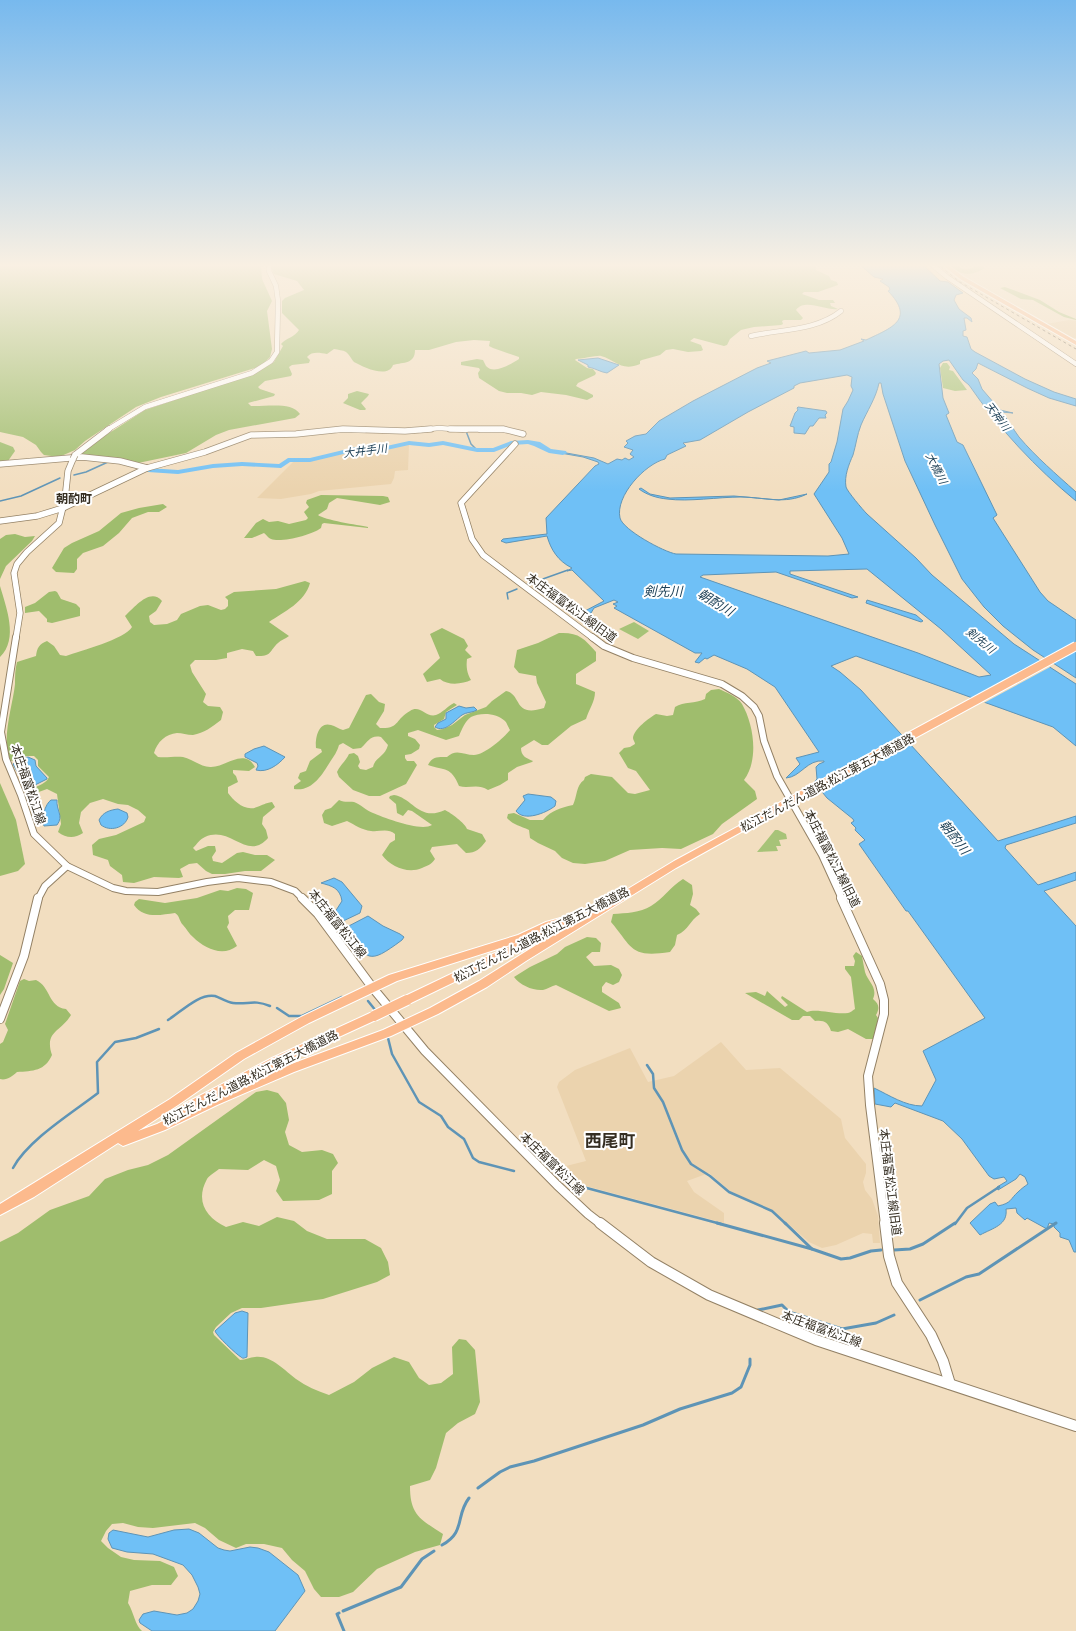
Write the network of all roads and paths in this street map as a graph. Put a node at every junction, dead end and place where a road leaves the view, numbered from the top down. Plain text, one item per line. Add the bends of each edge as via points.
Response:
1 (277, 339) edge
2 (1039, 339) edge
3 (1076, 364) edge
4 (523, 434) dead end
5 (515, 444) dead end
6 (0, 464) edge
7 (147, 468) junction
8 (63, 508) junction
9 (0, 521) edge
10 (1076, 646) edge
11 (677, 863) junction
12 (67, 866) junction
13 (575, 918) junction
14 (372, 987) junction
15 (0, 1019) edge
16 (404, 1025) junction
17 (124, 1141) junction
18 (24, 1196) junction
19 (0, 1210) edge
20 (950, 1384) junction
21 (1076, 1426) edge

1 - 8 street, 本庄福富松江線 via 277,352 271,361 252,373 145,408 84,446 74,457 68,471
2 - 3 street
4 - 7 street via 503,429 355,428 296,434 257,434
5 - 20 street, 本庄福富松江線旧道 via 461,503 472,539 482,555 604,646 633,658 727,686 750,702 758,716 777,776 822,855 880,984 884,1014 868,1076 889,1256 897,1282 931,1335
6 - 7 street via 82,457 120,461
7 - 8 street
8 - 9 street via 37,516
8 - 12 street, 本庄福富松江線 via 59,523 27,552 14,572 20,613 1,732 6,759 34,834
10 - 11 highway, 松江だんだん道路;松江第五大橋道路, bridge
11 - 13 highway, 松江だんだん道路;松江第五大橋道路
11 - 16 highway via 483,984
12 - 14 street, 本庄福富松江線 via 113,888 126,891 158,892 238,878 271,882 285,887 295,891 318,914
12 - 15 street via 45,886 40,895 24,956
13 - 14 highway
13 - 17 highway, 松江だんだん道路;松江第五大橋道路, bridge via 472,970 276,1061
14 - 16 street, 本庄福富松江線
14 - 18 highway via 240,1056 174,1102
16 - 17 highway via 347,1049 290,1068 161,1127
16 - 20 street, 本庄福富松江線 via 430,1056 557,1185 588,1214 651,1262 709,1295 787,1329
17 - 18 highway, 松江だんだん道路;松江第五大橋道路
18 - 19 highway, 松江だんだん道路;松江第五大橋道路
20 - 21 street, 本庄福富松江線

